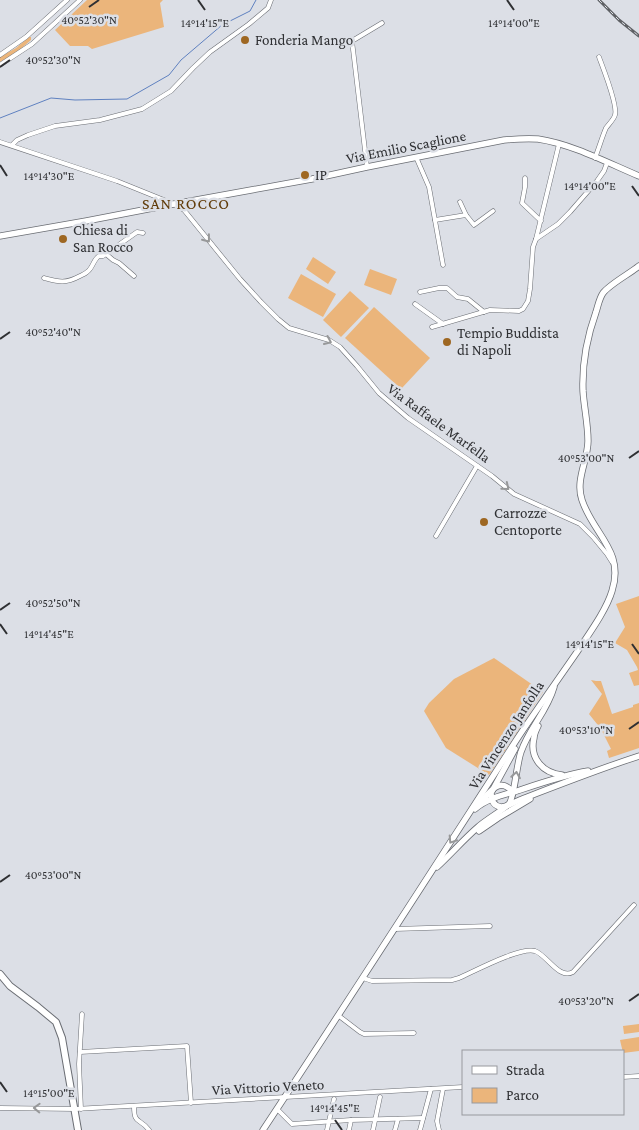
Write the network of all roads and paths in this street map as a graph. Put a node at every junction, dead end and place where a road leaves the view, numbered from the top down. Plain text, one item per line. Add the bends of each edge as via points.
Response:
1 (67, 0) edge
2 (80, 0) edge
3 (271, 0) edge
4 (60, 6) junction
5 (66, 13) junction
6 (382, 23) dead end
7 (38, 26) junction
8 (32, 32) junction
9 (44, 33) junction
10 (39, 38) junction
11 (0, 54) edge
12 (599, 57) dead end
13 (0, 65) edge
14 (0, 142) edge
15 (559, 144) junction
16 (12, 145) junction
17 (416, 157) junction
18 (595, 158) junction
19 (607, 163) junction
20 (367, 167) junction
21 (639, 176) edge
22 (525, 178) dead end
23 (460, 202) dead end
24 (174, 204) junction
25 (493, 211) dead end
26 (466, 215) junction
27 (435, 220) junction
28 (541, 221) junction
29 (143, 233) dead end
30 (0, 236) edge
31 (536, 239) junction
32 (106, 254) junction
33 (444, 265) dead end
34 (639, 266) edge
35 (134, 276) dead end
36 (44, 278) dead end
37 (420, 292) dead end
38 (415, 304) dead end
39 (484, 312) junction
40 (443, 324) junction
41 (432, 327) dead end
42 (477, 466) junction
43 (436, 536) dead end
44 (615, 569) junction
45 (555, 682) junction
46 (542, 714) junction
47 (524, 729) junction
48 (639, 756) edge
49 (600, 768) junction
50 (567, 775) junction
51 (492, 790) junction
52 (545, 790) junction
53 (513, 792) junction
54 (491, 800) junction
55 (478, 806) junction
56 (507, 806) junction
57 (469, 814) junction
58 (458, 847) junction
59 (430, 874) junction
60 (634, 905) dead end
61 (490, 926) dead end
62 (395, 929) junction
63 (0, 974) edge
64 (363, 978) junction
65 (82, 1014) dead end
66 (338, 1016) junction
67 (414, 1033) dead end
68 (80, 1052) junction
69 (639, 1076) edge
70 (624, 1077) edge
71 (462, 1087) edge
72 (431, 1089) junction
73 (443, 1089) junction
74 (285, 1097) junction
75 (380, 1097) dead end
76 (334, 1100) dead end
77 (191, 1102) junction
78 (134, 1106) junction
79 (0, 1108) edge
80 (78, 1109) junction
81 (277, 1109) junction
82 (423, 1118) junction
83 (398, 1119) junction
84 (351, 1120) junction
85 (375, 1121) junction
86 (329, 1122) junction
87 (309, 1123) junction
88 (78, 1130) edge
89 (150, 1130) edge
90 (263, 1130) edge
91 (307, 1130) edge
92 (327, 1130) edge
93 (349, 1130) edge
94 (373, 1130) edge
95 (395, 1130) edge
96 (420, 1130) edge
97 (439, 1130) edge

1 - 4 street
2 - 5 street
3 - 16 street via 268,8 210,52 171,91 142,109 100,120 55,126 28,135
4 - 5 street
4 - 7 street
5 - 9 street
6 - 20 street via 352,41
7 - 8 street
7 - 9 street
8 - 10 street
8 - 11 street
9 - 10 street
10 - 13 street
12 - 18 street via 609,84 615,116 609,122
14 - 16 street, Via Raffaele Marfella
15 - 17 main road, Via Emilio Scaglione via 521,138
15 - 18 main road, Via Emilio Scaglione
15 - 28 street
16 - 24 street, Via Raffaele Marfella
17 - 20 main road, Via Emilio Scaglione
17 - 27 street via 429,187
18 - 19 main road, Via Emilio Scaglione
19 - 21 main road, Via Emilio Scaglione
19 - 31 street via 597,181 570,212
20 - 24 main road, Via Emilio Scaglione
22 - 28 street via 522,203
23 - 26 street
24 - 30 main road, Via Emilio Scaglione
24 -> 42 street, Via Raffaele Marfella via 187,212 240,279 278,319 289,328 329,340 340,347 378,393
25 - 26 street via 474,225
26 - 27 street
27 - 33 street
28 - 31 street
29 - 32 street via 137,232
31 - 39 street via 526,306 518,311
32 - 35 street
32 - 36 street via 95,259 87,272 75,279 56,282
34 - 44 main road via 601,297 586,347 583,372 588,441 581,498 609,548
37 - 39 street via 446,288
38 - 40 street
39 - 40 street
40 - 41 street
42 - 43 street
42 -> 44 street, Via Raffaele Marfella via 514,494 580,524 594,537
44 - 45 main road via 607,604
45 - 46 main road, Via Vincenzo Janfolla
45 - 47 main road, Via Vincenzo Janfolla
46 - 50 main road via 533,744 536,756 543,768
53 -> 46 main road, Via Vincenzo Janfolla via 521,751
47 - 51 main road
47 - 57 main road, Via Vincenzo Janfolla
48 - 49 main road
49 - 50 main road
49 - 52 main road
50 - 53 main road
51 - 53 main road via 505,785
51 - 54 main road
51 - 55 main road
52 - 56 main road
52 - 58 main road
53 - 54 main road
53 - 56 main road, Via Vincenzo Janfolla
54 - 55 main road
54 - 56 main road via 500,807
55 - 57 main road
56 - 58 main road, Via Vincenzo Janfolla
57 -> 59 main road, Via Vincenzo Janfolla
58 - 59 main road, Via Vincenzo Janfolla
59 - 62 main road, Via Vincenzo Janfolla
60 - 64 street via 570,974 562,973 530,950 512,954 456,980 372,982
61 - 62 street
62 - 64 main road, Via Vincenzo Janfolla
63 - 80 main road via 10,986 56,1022
64 - 66 main road, Via Vincenzo Janfolla
65 - 68 street
66 - 67 street via 364,1034
66 - 74 main road, Via Vincenzo Janfolla
68 - 77 street via 187,1046
68 - 80 street
69 - 70 street
71 - 73 street, Via Vittorio Veneto
72 - 73 street, Via Vittorio Veneto
72 - 74 street, Via Vittorio Veneto
72 - 82 street
73 - 97 street via 437,1121
74 - 77 street, Via Vittorio Veneto
74 - 81 main road, Via Vincenzo Janfolla
75 - 85 street
76 - 86 street
77 - 78 street, Via Vittorio Veneto
78 - 80 street, Via Vittorio Veneto
78 - 89 street via 136,1119
80 -> 79 street, Via Vittorio Veneto
80 - 88 main road
81 - 87 street via 291,1124
81 - 90 main road, Via Vincenzo Janfolla
82 - 83 street
82 - 96 street
83 - 85 street
83 - 95 street
84 - 85 street
84 - 86 street
84 - 93 street
85 - 94 street
86 - 87 street
86 - 92 street
87 - 91 street

